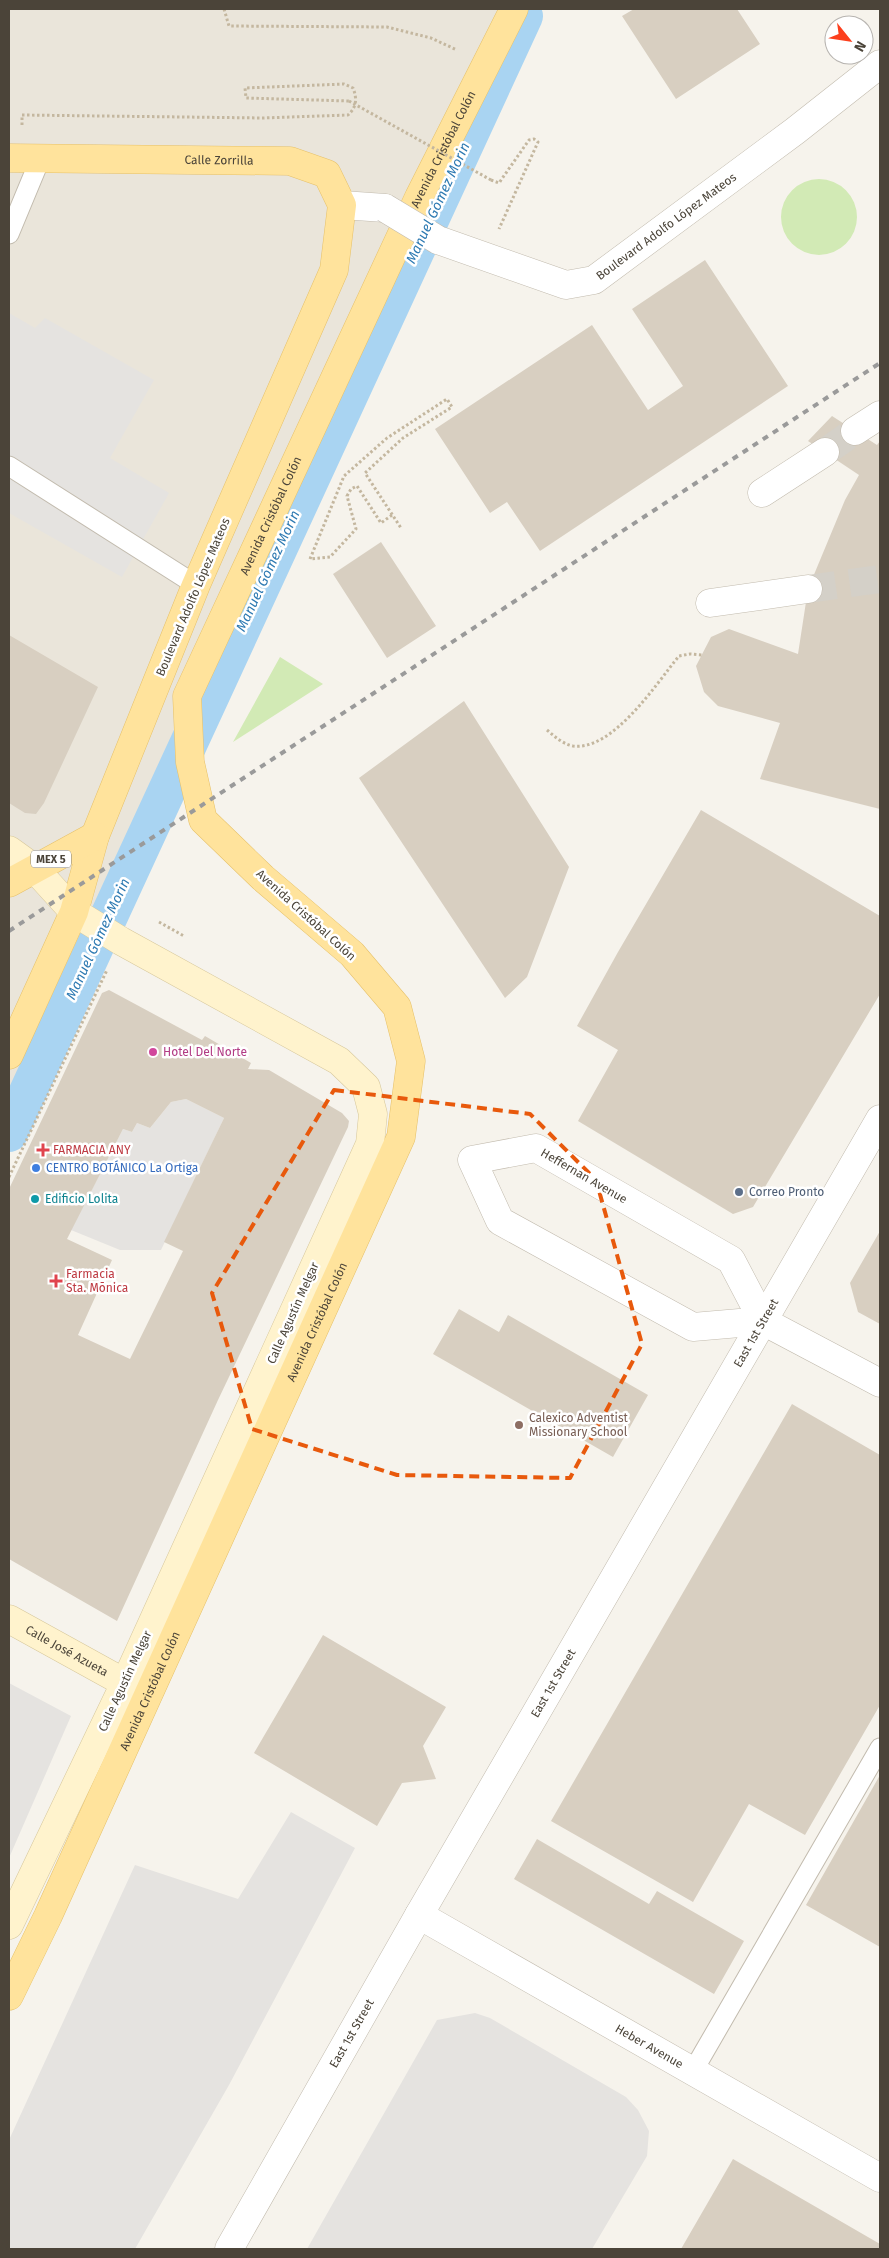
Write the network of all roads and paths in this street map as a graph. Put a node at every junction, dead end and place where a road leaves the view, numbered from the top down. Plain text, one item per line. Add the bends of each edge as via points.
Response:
1 (224, 9) edge
2 (514, 9) edge
3 (487, 63) junction
4 (880, 64) edge
5 (24, 157) edge
6 (342, 205) junction
7 (9, 234) edge
8 (483, 256) junction
9 (880, 415) edge
10 (856, 431) tunnel mouth
11 (825, 452) tunnel mouth
12 (9, 466) edge
13 (762, 493) dead end
14 (392, 515) junction
15 (401, 528) dead end
16 (196, 585) junction
17 (808, 589) tunnel mouth
18 (710, 603) dead end
19 (702, 655) dead end
20 (547, 730) dead end
21 (94, 836) junction
22 (9, 850) edge
23 (34, 868) junction
24 (9, 883) edge
25 (74, 912) junction
26 (121, 941) junction
27 (9, 1055) edge
28 (880, 1119) edge
29 (9, 1177) edge
30 (763, 1321) junction
31 (880, 1383) edge
32 (9, 1619) edge
33 (125, 1683) junction
34 (880, 1748) edge
35 (419, 1915) junction
36 (9, 1925) edge
37 (9, 1996) edge
38 (694, 2070) junction
39 (880, 2178) edge
40 (229, 2249) edge

1 - 3 path via 230,26 388,27 431,38
2 - 3 main road, Avenida Cristóbal Colón
3 - 37 main road, Avenida Cristóbal Colón via 419,197 187,696 190,762 203,820 263,878 352,954 397,1008 411,1061 401,1137
4 - 8 street, Boulevard Adolfo López Mateos via 594,280 566,285
5 - 6 main road, Calle Zorrilla via 290,161 327,174
5 - 7 lane
5 - 8 path, bridge via 22,115 262,118 348,114 353,110 357,97 352,88 344,84 245,88 246,98 348,101 491,180 499,183 529,140 538,142 501,225
6 - 8 street, Boulevard Adolfo López Mateos, bridge via 385,208 438,240
6 - 16 main road, Boulevard Adolfo López Mateos via 334,270
9 - 10 street
11 - 13 street
12 - 16 lane
14 - 14 path via 365,473 403,438 452,407 447,399 387,438 344,476 310,559 330,557 356,529 347,496 351,489 357,486 381,523
14 - 15 path
16 - 21 main road, Boulevard Adolfo López Mateos
17 - 18 street
19 - 20 path via 679,656 623,722 590,746 573,746 560,741
21 - 23 main road, MEX 5
21 - 25 main road, Boulevard Adolfo López Mateos
22 - 23 main road, Calle Agustín Melgar
23 - 24 main road, MEX 5
23 - 25 main road, Calle Agustín Melgar
25 - 26 main road, Calle Agustín Melgar
25 - 27 main road, Boulevard Adolfo López Mateos
26 - 29 path
26 - 33 main road, Calle Agustín Melgar via 339,1061 366,1087 373,1114 370,1144
28 - 30 street, East 1st Street
30 - 30 street, Heffernan Avenue via 692,1327 500,1220 472,1160 536,1148 731,1260
30 - 31 street
30 - 35 street, East 1st Street
32 - 33 main road, Calle José Azueta
33 - 36 main road, Calle Agustín Melgar
34 - 38 lane
35 - 38 street, Heber Avenue
35 - 40 street, East 1st Street
38 - 39 street, Heber Avenue

